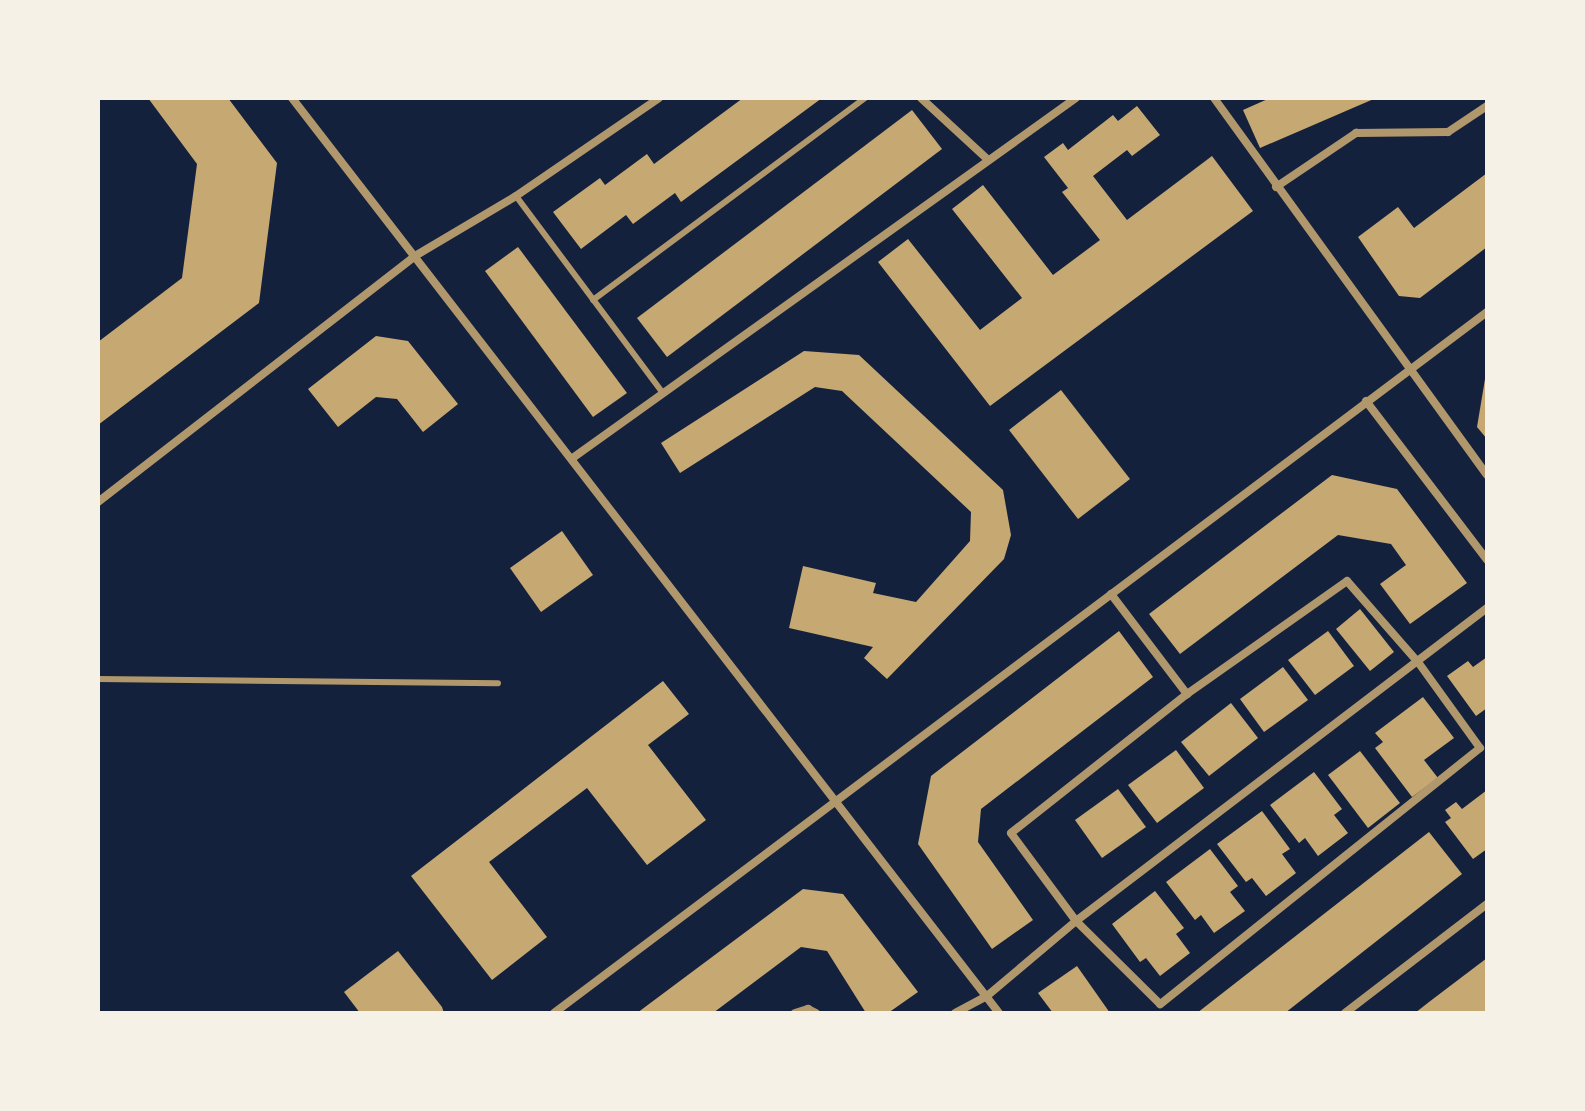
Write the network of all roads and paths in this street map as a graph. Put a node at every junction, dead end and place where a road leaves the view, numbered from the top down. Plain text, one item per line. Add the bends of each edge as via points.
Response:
1 (292, 98) edge
2 (659, 98) edge
3 (865, 98) edge
4 (921, 98) edge
5 (1076, 98) edge
6 (1214, 98) edge
7 (1487, 106) edge
8 (986, 158) junction
9 (1276, 187) junction
10 (516, 196) junction
11 (415, 256) junction
12 (593, 300) junction
13 (1487, 312) edge
14 (1410, 369) junction
15 (663, 393) junction
16 (1366, 401) junction
17 (574, 457) junction
18 (1487, 475) edge
19 (98, 502) edge
20 (1487, 560) edge
21 (1111, 594) junction
22 (1487, 608) edge
23 (1418, 662) junction
24 (98, 679) edge
25 (498, 683) dead end
26 (1187, 694) junction
27 (835, 800) junction
28 (1487, 904) edge
29 (1076, 921) junction
30 (987, 996) junction
31 (554, 1013) edge
32 (795, 1013) edge
33 (816, 1013) edge
34 (955, 1013) edge
35 (999, 1013) edge
36 (1345, 1013) edge

1 - 11 street
2 - 10 street
3 - 12 lane
4 - 8 street
5 - 8 street
6 - 9 street
7 - 9 street via 1448,132 1356,133
8 - 15 street
9 - 14 street
10 - 11 street
10 - 12 lane
11 - 17 street
11 - 19 street
12 - 15 lane
13 - 14 street
14 - 16 street
14 - 18 street
15 - 17 street
16 - 20 street
16 - 21 street
17 - 27 street
21 - 26 street
21 - 27 street
22 - 23 street
23 - 26 street via 1347,581
23 - 29 street
23 - 29 street via 1480,748 1160,1004
24 - 25 lane
26 - 29 street via 1011,833
27 - 30 street
27 - 31 street
28 - 36 street
29 - 30 street
30 - 34 street
30 - 35 street
32 - 33 street

